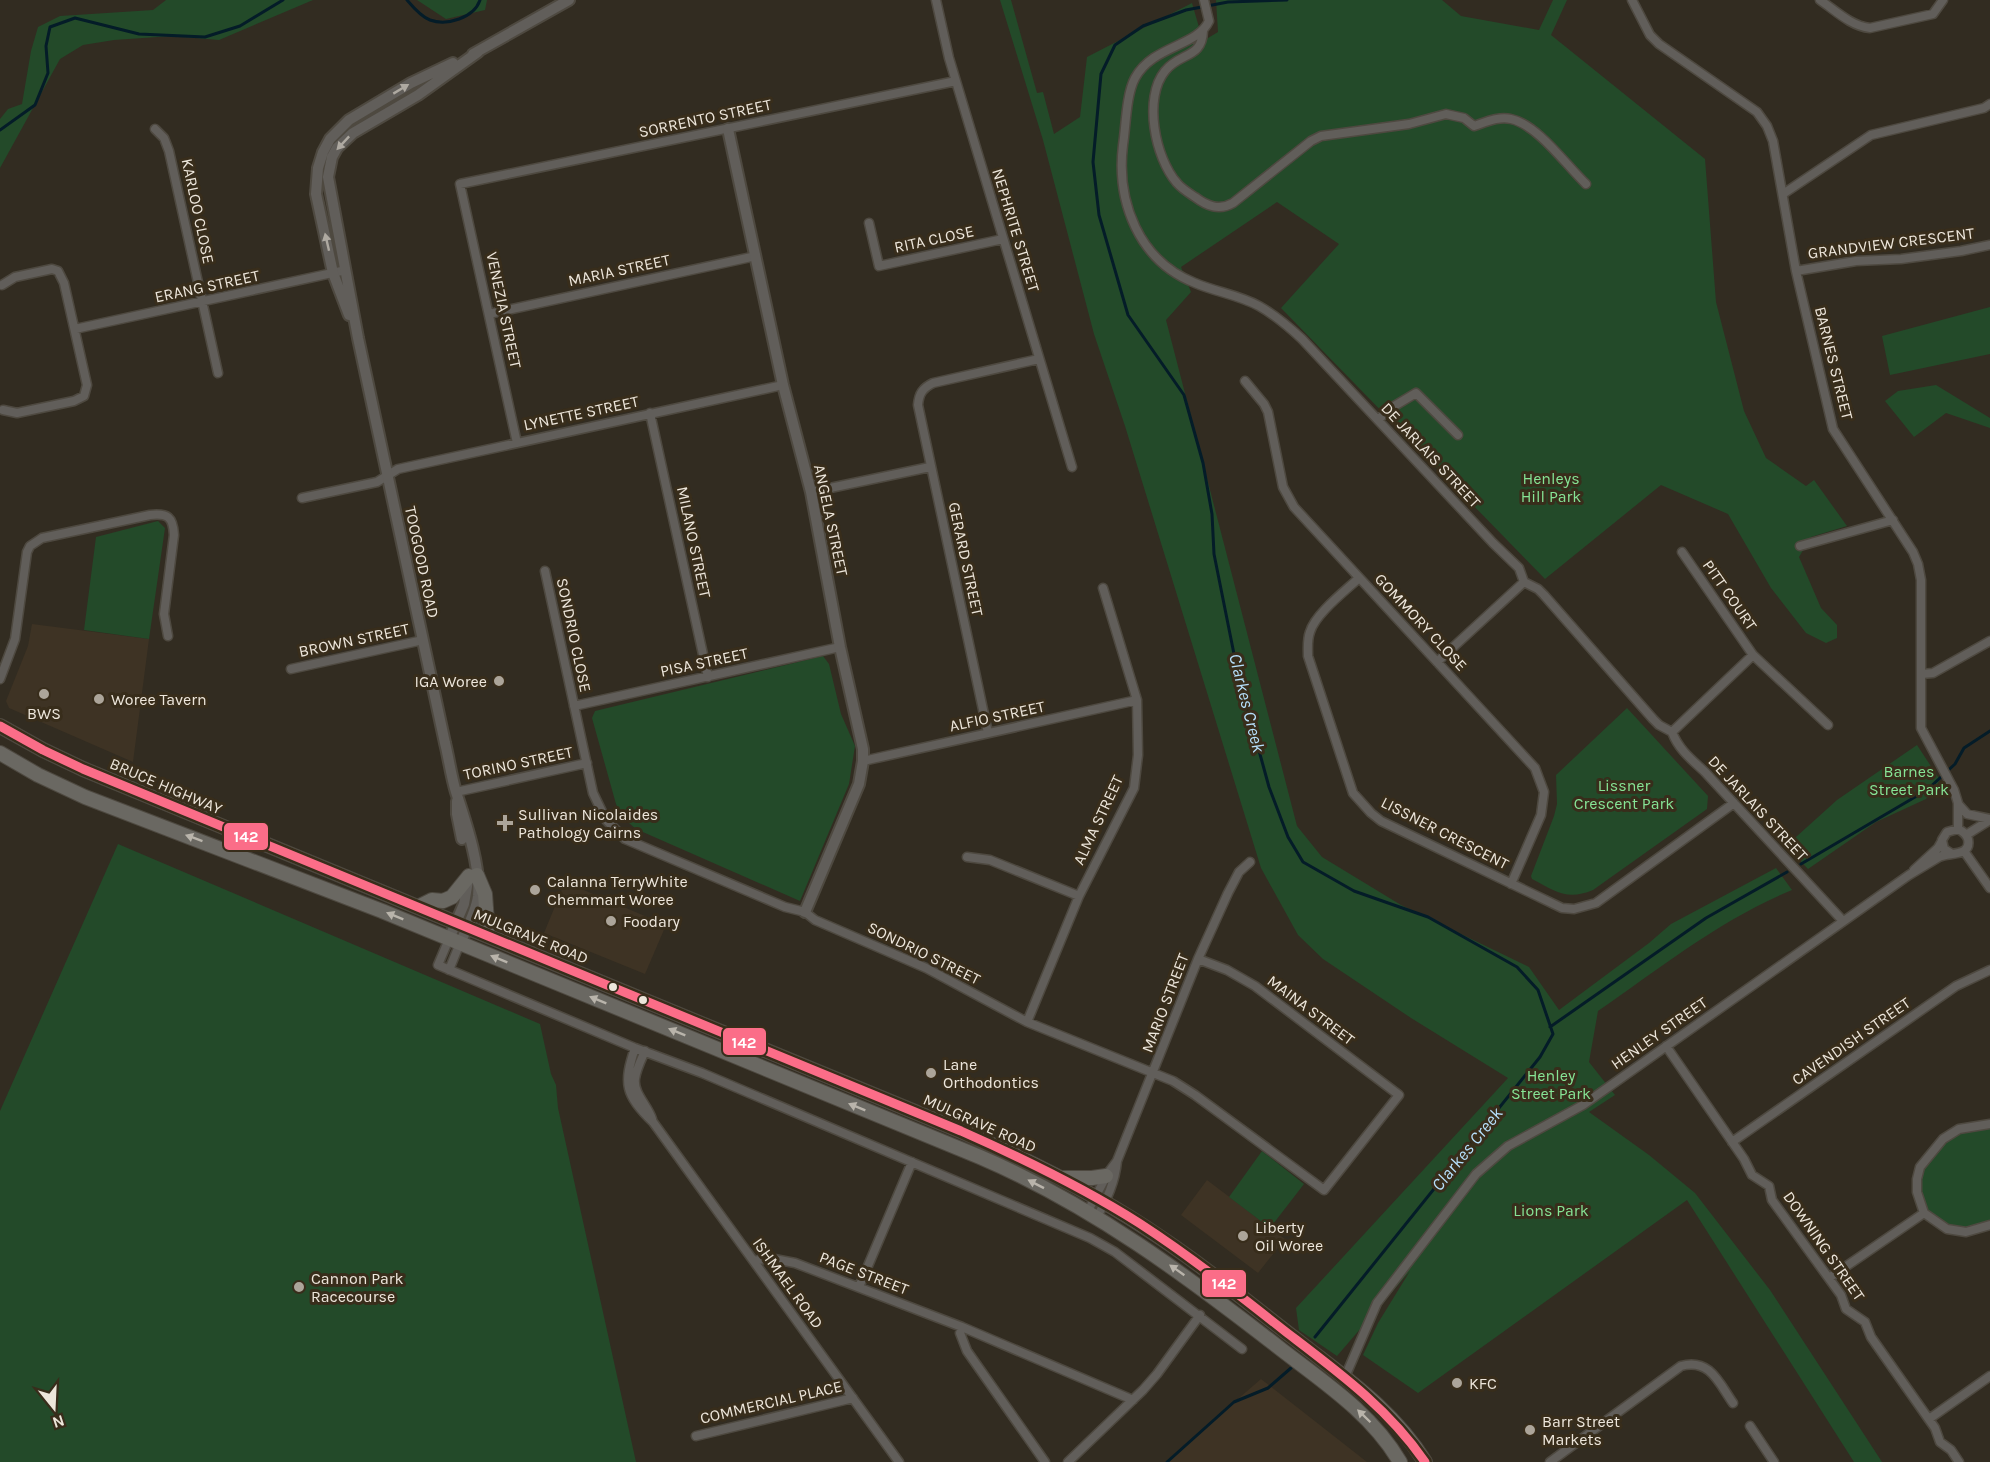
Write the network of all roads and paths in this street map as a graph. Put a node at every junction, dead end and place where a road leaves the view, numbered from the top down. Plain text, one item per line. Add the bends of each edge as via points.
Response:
1 (564, 0) edge
2 (569, 0) edge
3 (936, 0) edge
4 (1204, 0) edge
5 (1632, 0) edge
6 (1820, 0) edge
7 (1943, 0) edge
8 (554, 4) edge
9 (1203, 31) junction
10 (478, 52) junction
11 (956, 81) junction
12 (1990, 104) edge
13 (155, 129) dead end
14 (728, 129) junction
15 (460, 184) joint
16 (1586, 184) dead end
17 (1783, 194) junction
18 (869, 223) dead end
19 (1003, 239) junction
20 (1990, 245) edge
21 (756, 256) junction
22 (346, 270) junction
23 (1796, 271) junction
24 (333, 273) junction
25 (2, 285) dead end
26 (202, 302) junction
27 (489, 314) junction
28 (75, 329) junction
29 (358, 338) junction
30 (1039, 359) junction
31 (218, 373) dead end
32 (1245, 381) dead end
33 (783, 385) junction
34 (3, 410) dead end
35 (650, 413) junction
36 (1378, 420) junction
37 (1458, 435) dead end
38 (517, 443) junction
39 (930, 467) junction
40 (1072, 467) dead end
41 (388, 476) junction
42 (811, 492) junction
43 (302, 498) dead end
44 (1893, 520) junction
45 (1800, 546) dead end
46 (1682, 552) dead end
47 (545, 571) dead end
48 (1359, 578) junction
49 (1524, 582) junction
50 (1103, 588) dead end
51 (168, 636) dead end
52 (423, 640) junction
53 (1990, 641) edge
54 (840, 647) junction
55 (1753, 655) junction
56 (1437, 662) junction
57 (291, 669) dead end
58 (1921, 674) junction
59 (708, 677) junction
60 (0, 679) edge
61 (1137, 700) junction
62 (574, 706) junction
63 (1828, 725) dead end
64 (0, 726) edge
65 (1672, 732) junction
66 (988, 733) junction
67 (0, 753) edge
68 (863, 761) junction
69 (587, 763) junction
70 (456, 792) junction
71 (1734, 803) junction
72 (1958, 803) junction
73 (1990, 820) edge
74 (1958, 829) junction
75 (1966, 835) junction
76 (1942, 840) junction
77 (1964, 851) junction
78 (1952, 854) junction
79 (967, 857) dead end
80 (1250, 862) dead end
81 (1909, 875) junction
82 (473, 876) junction
83 (1511, 884) junction
84 (1990, 888) edge
85 (1079, 896) junction
86 (418, 908) junction
87 (805, 912) junction
88 (1843, 921) junction
89 (461, 925) junction
90 (488, 936) junction
91 (454, 941) junction
92 (1198, 959) junction
93 (449, 970) junction
94 (1990, 970) edge
95 (1027, 1022) junction
96 (1666, 1046) junction
97 (635, 1048) junction
98 (645, 1052) junction
99 (1154, 1072) junction
100 (653, 1122) junction
101 (1990, 1124) edge
102 (1732, 1142) junction
103 (1117, 1161) junction
104 (912, 1162) junction
105 (1106, 1176) junction
106 (1060, 1178) junction
107 (1324, 1190) joint
108 (1100, 1199) junction
109 (1924, 1213) junction
110 (1092, 1214) junction
111 (1990, 1225) edge
112 (754, 1261) junction
113 (1829, 1278) junction
114 (859, 1287) junction
115 (1200, 1315) junction
116 (962, 1327) junction
117 (1242, 1349) dead end
118 (1990, 1376) edge
119 (1345, 1377) junction
120 (854, 1398) junction
121 (1133, 1400) junction
122 (1733, 1403) dead end
123 (1929, 1419) junction
124 (1750, 1426) dead end
125 (696, 1436) dead end
126 (899, 1462) edge
127 (1045, 1462) edge
128 (1068, 1462) edge
129 (1400, 1462) edge
130 (1425, 1462) edge
131 (1550, 1462) edge
132 (1774, 1462) edge
133 (1959, 1462) edge

1 - 8 street, TOOGOOD ROAD
2 - 8 street, TOOGOOD ROAD
3 - 11 street, NEPHRITE STREET
4 - 9 street via 1208,19
5 - 17 street, BARNES STREET via 1659,44 1757,112 1773,141
6 - 7 street via 1851,22 1870,28 1933,14
8 - 10 street, TOOGOOD ROAD
9 - 16 street via 1198,50 1168,67 1161,76 1153,105 1158,141 1169,170 1176,182 1205,204 1221,208 1233,203 1321,136 1409,124 1446,114 1464,118 1474,126 1496,119 1515,120 1531,129
9 - 36 street, DE JARLAIS STREET via 1157,55 1134,81 1121,161 1123,190 1132,223 1146,246 1169,268 1195,283 1259,306 1286,325
10 -> 22 street, TOOGOOD ROAD via 418,95 353,133 332,157 328,177
24 -> 10 street, TOOGOOD ROAD via 316,194 318,168 330,139 349,120 402,88
11 - 14 street, SORRENTO STREET
11 - 19 street, NEPHRITE STREET
12 - 17 street via 1871,135
13 - 26 street, KARLOO CLOSE via 169,151
14 - 15 street, SORRENTO STREET
14 - 21 street, ANGELA STREET
15 - 27 street, VENEZIA STREET
17 - 23 street, BARNES STREET
18 - 19 street, RITA CLOSE via 879,266
19 - 30 street, NEPHRITE STREET
20 - 23 street, GRANDVIEW CRESCENT
21 - 27 street, MARIA STREET
21 - 33 street, ANGELA STREET
22 - 24 street, ERANG STREET
22 - 29 street, TOOGOOD ROAD
23 - 44 street, BARNES STREET via 1833,429
24 - 26 street, ERANG STREET
24 - 29 street, TOOGOOD ROAD
25 - 28 street via 15,276 58,270
26 - 28 street, ERANG STREET
26 - 31 street, KARLOO CLOSE
27 - 38 street, VENEZIA STREET
28 - 34 street via 87,385 84,396 17,413
29 - 41 street, TOOGOOD ROAD
30 - 39 street, GERARD STREET via 933,383 921,392 918,405
30 - 40 street, NEPHRITE STREET
32 - 48 street, GOMMORY CLOSE via 1268,412 1283,487 1294,507
33 - 35 street, LYNETTE STREET
33 - 42 street, ANGELA STREET
35 - 38 street, LYNETTE STREET
35 - 59 street, MILANO STREET
36 - 37 street via 1416,393
36 - 49 street, DE JARLAIS STREET via 1519,568
38 - 41 street, LYNETTE STREET via 398,469
39 - 42 street
39 - 66 street, GERARD STREET
41 - 43 street, LYNETTE STREET via 377,482
41 - 52 street, TOOGOOD ROAD
42 - 54 street, ANGELA STREET
44 - 45 street
44 - 58 street, BARNES STREET via 1918,564 1921,580
46 - 55 street, PITT COURT
47 - 62 street, SONDRIO CLOSE
48 - 56 street, GOMMORY CLOSE
48 - 83 street, LISSNER CRESCENT via 1315,621 1308,644 1308,656 1353,793 1381,821
49 - 56 street
49 - 65 street, DE JARLAIS STREET via 1544,595 1653,719
50 - 61 street, ALMA STREET
51 - 60 street via 164,615 174,535 170,519 162,514 150,515 42,538 27,552 15,639
52 - 57 street, BROWN STREET
52 - 70 street, TOOGOOD ROAD
53 - 58 street via 1933,674
54 - 59 street, PISA STREET
54 - 68 street, ANGELA STREET
55 - 63 street, PITT COURT
55 - 65 street, PITT COURT
56 - 83 street, GOMMORY CLOSE via 1535,768 1544,792 1541,815
58 - 72 street, BARNES STREET via 1923,735
59 - 62 street, PISA STREET
61 - 66 street, ALFIO STREET
61 - 85 street, ALMA STREET via 1134,788
62 - 69 street, SONDRIO STREET
64 - 86 main road, BRUCE HIGHWAY via 83,770
65 - 71 street, DE JARLAIS STREET via 1676,744
66 - 68 street, ALFIO STREET
91 -> 67 main road via 85,797
68 - 87 street, ANGELA STREET via 859,784
69 - 70 street, TORINO STREET
69 - 87 street, SONDRIO STREET via 601,812 626,838 785,907
70 - 82 street, TOOGOOD ROAD via 457,814
71 - 83 street, LISSNER CRESCENT via 1584,908 1562,908
71 - 88 street, DE JARLAIS STREET
72 - 73 street via 1967,813
72 - 74 street, BARNES STREET
73 - 75 street
74 - 75 street
74 - 76 street via 1949,830
75 - 77 street via 1968,844
76 - 78 street via 1944,849
76 - 81 street, HENLEY STREET
77 - 78 street
77 - 84 street
78 - 81 street, HENLEY STREET
79 - 85 street via 990,860
80 - 92 street, MARIO STREET via 1239,872
81 - 88 street, HENLEY STREET
82 - 86 main road via 452,897 432,900
82 - 89 street, TOOGOOD ROAD
82 - 90 main road via 485,894
85 - 95 street, ALMA STREET
86 - 89 main road, BRUCE HIGHWAY
87 - 95 street, SONDRIO STREET via 815,920 926,968
88 - 96 street, HENLEY STREET
89 - 90 main road, MULGRAVE ROAD
89 - 91 street, TOOGOOD ROAD
90 - 106 main road, MULGRAVE ROAD via 1010,1152
91 - 93 street, MULGRAVE ROAD
91 - 93 street via 438,965
110 -> 91 main road, MULGRAVE ROAD via 980,1157
92 - 99 street, MARIO STREET
92 - 107 street, MAINA STREET via 1255,986 1399,1095
93 - 97 street
94 - 102 street, CAVENDISH STREET via 1956,986
95 - 99 street, SONDRIO STREET
96 - 102 street, DOWNING STREET
96 - 119 street, HENLEY STREET via 1577,1109 1508,1146 1476,1174 1377,1303
97 - 98 street
97 - 100 street, ISHMAEL ROAD via 627,1085 643,1113
98 - 100 street, ISHMAEL ROAD via 635,1086
98 - 104 street
99 - 103 street, MARIO STREET
99 - 107 street, SONDRIO STREET via 1185,1088
100 - 112 street, ISHMAEL ROAD
101 - 109 street via 1959,1129 1943,1139 1920,1167 1917,1192
102 - 113 street, DOWNING STREET via 1752,1175 1769,1186 1772,1200
103 - 105 street, MARIO STREET
103 - 108 street, MARIO STREET via 1115,1176
104 - 114 street
104 - 115 street via 1090,1238
105 - 106 main road
105 - 108 street, MARIO STREET
106 - 108 main road, MULGRAVE ROAD
108 - 110 street, MARIO STREET
108 - 119 main road, MULGRAVE ROAD via 1179,1250
109 - 111 street via 1947,1229 1966,1232
109 - 113 street
129 -> 110 main road, MULGRAVE ROAD via 1382,1435 1344,1398 1190,1279
112 - 114 street, PAGE STREET via 786,1260
112 - 120 street, ISHMAEL ROAD
113 - 123 street, DOWNING STREET via 1846,1309 1865,1322 1871,1337
114 - 116 street, PAGE STREET
115 - 117 street
115 - 121 street
116 - 121 street, PAGE STREET
116 - 127 street via 960,1333 967,1352
118 - 123 street
119 - 130 main road, MULGRAVE ROAD via 1392,1418
120 - 125 street, COMMERCIAL PLACE
120 - 126 street, ISHMAEL ROAD
121 - 128 street
122 - 131 street via 1708,1370 1695,1364 1681,1366
123 - 133 street, DOWNING STREET via 1940,1442
124 - 132 street

